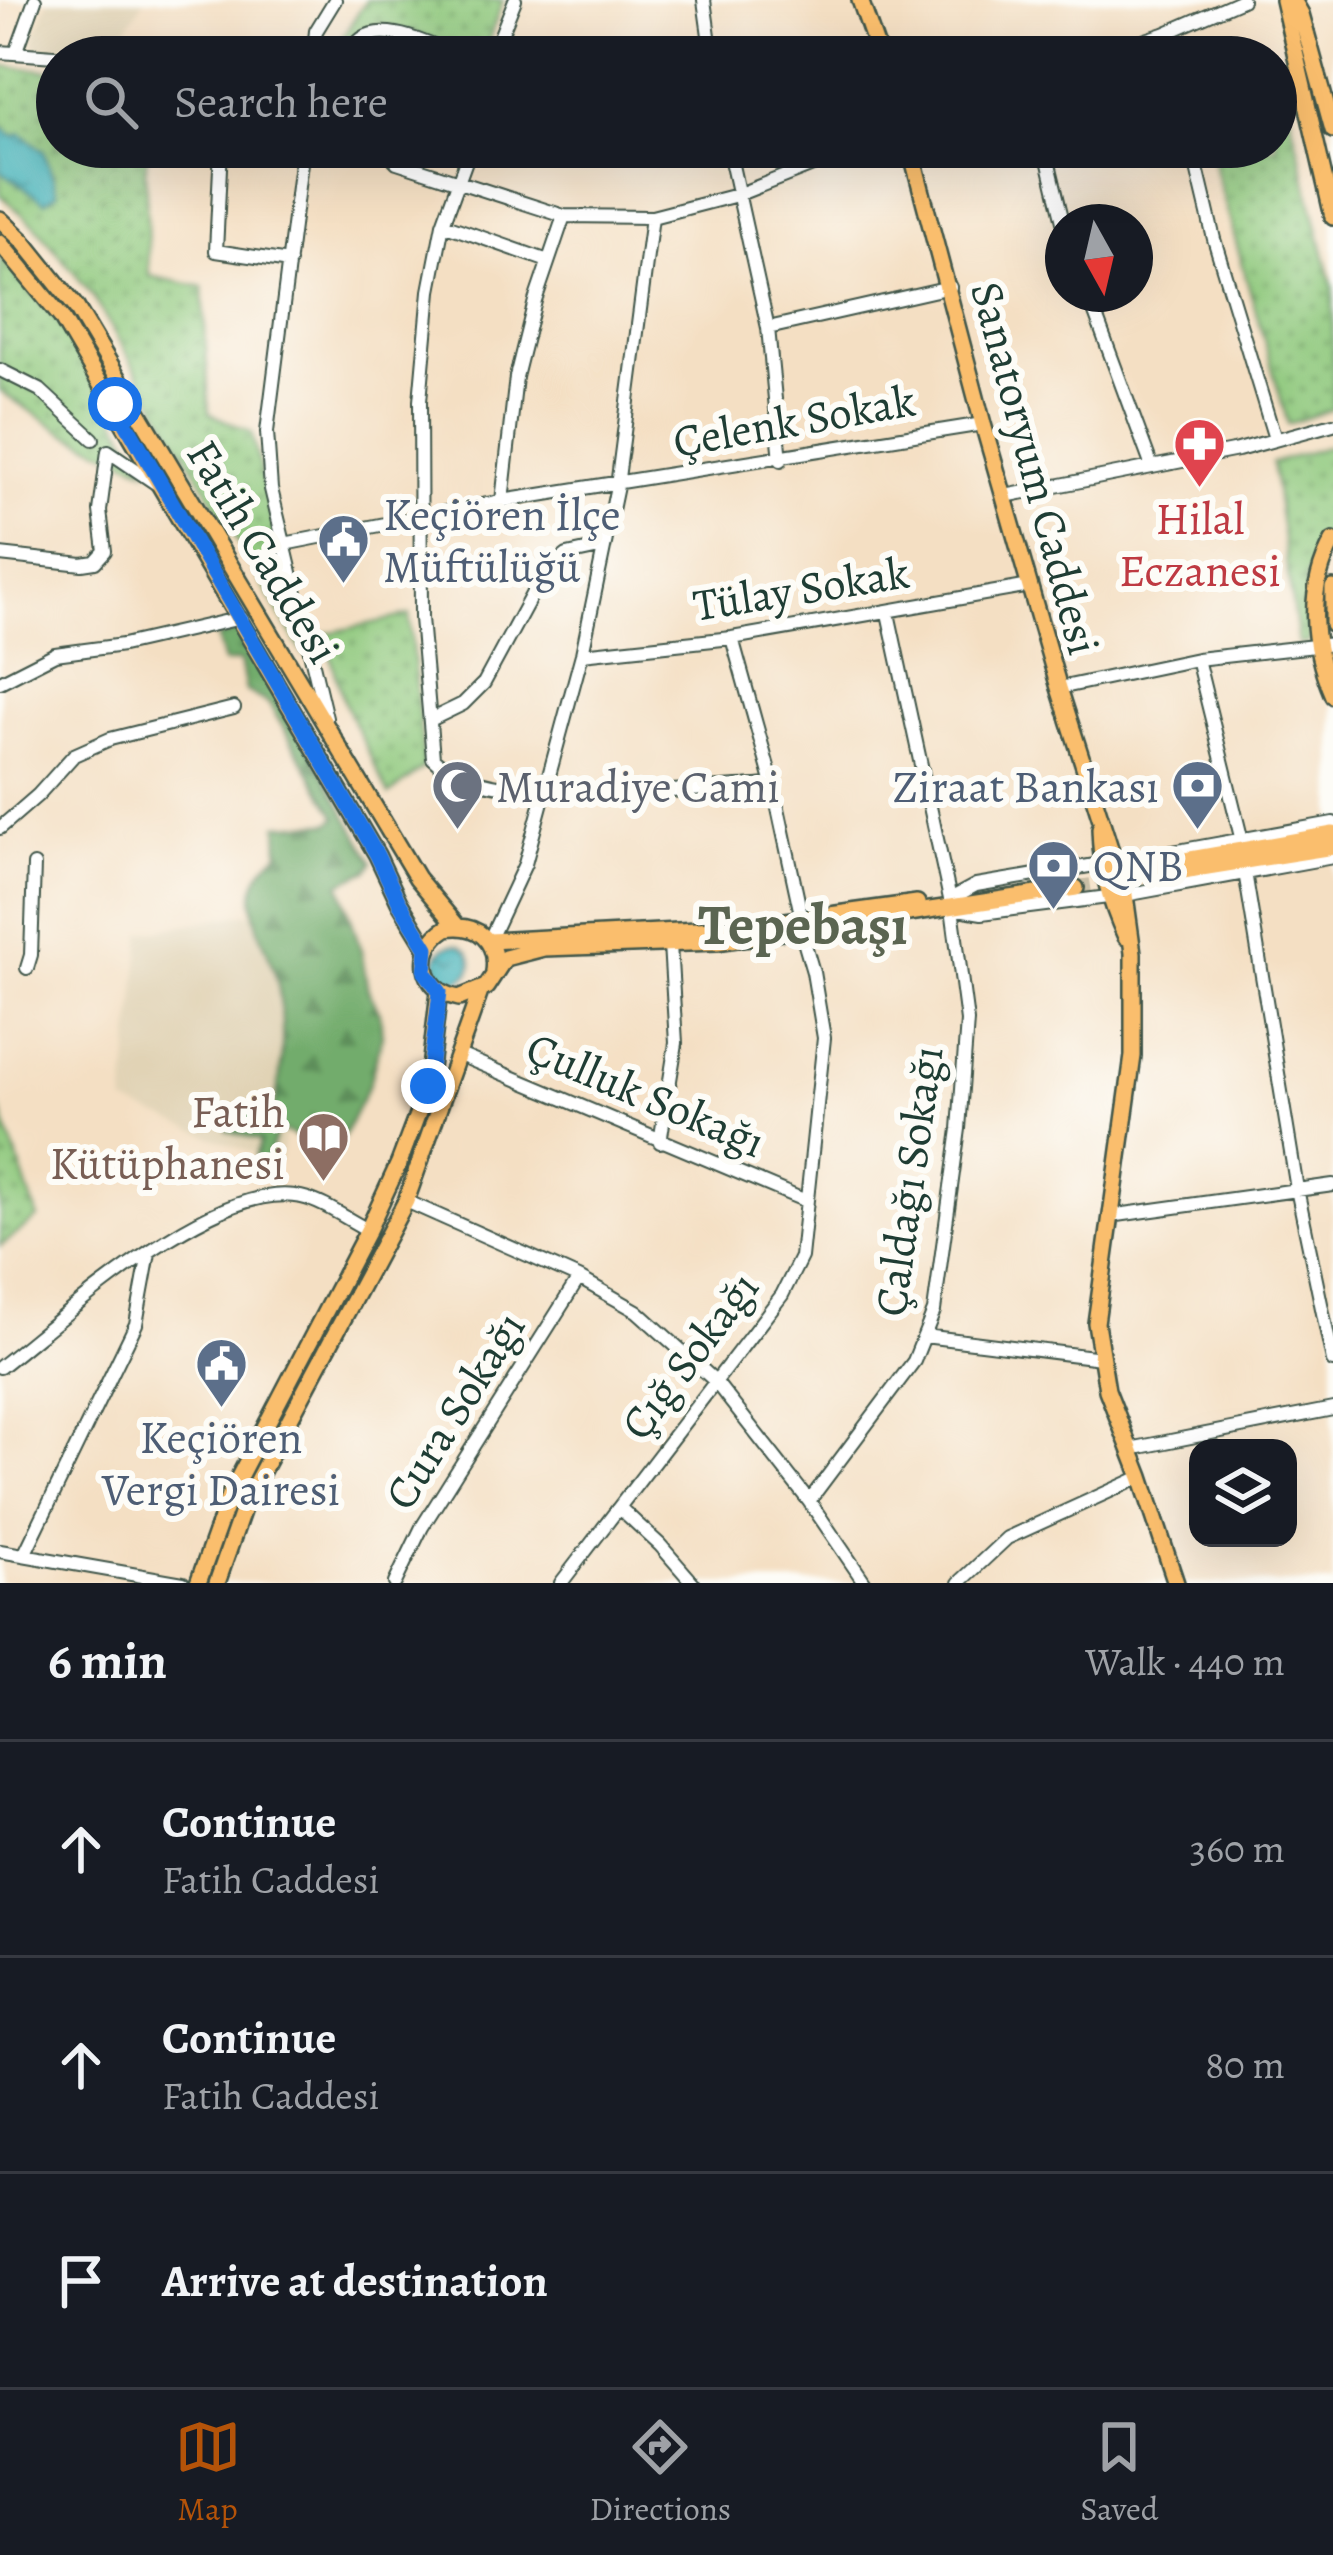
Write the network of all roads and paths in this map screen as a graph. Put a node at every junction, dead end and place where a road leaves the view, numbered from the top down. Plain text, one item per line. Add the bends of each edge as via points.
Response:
1 (35, 0) edge
2 (335, 0) edge
3 (514, 0) edge
4 (704, 0) edge
5 (860, 0) edge
6 (1242, 0) edge
7 (1283, 0) edge
8 (1293, 0) edge
9 (1164, 34) joint
10 (316, 36) edge
11 (368, 36) edge
12 (402, 36) edge
13 (500, 36) edge
14 (708, 36) edge
15 (873, 36) edge
16 (1158, 36) edge
17 (1289, 36) edge
18 (0, 52) edge
19 (16, 53) junction
20 (36, 55) edge
21 (1297, 69) edge
22 (1333, 130) edge
23 (220, 168) edge
24 (300, 168) edge
25 (414, 168) edge
26 (463, 168) edge
27 (732, 168) edge
28 (804, 168) edge
29 (916, 168) edge
30 (1051, 168) edge
31 (1197, 168) edge
32 (458, 184) junction
33 (737, 194) junction
34 (1059, 204) edge
35 (564, 216) junction
36 (652, 217) junction
37 (1333, 217) edge
38 (0, 219) edge
39 (443, 224) junction
40 (0, 243) edge
41 (548, 261) junction
42 (289, 262) junction
43 (950, 286) junction
44 (1095, 312) edge
45 (768, 328) junction
46 (0, 370) edge
47 (983, 424) junction
48 (1333, 424) edge
49 (92, 439) dead end
50 (1275, 440) junction
51 (781, 460) junction
52 (1151, 467) junction
53 (617, 486) junction
54 (164, 488) junction
55 (1005, 496) junction
56 (502, 501) junction
57 (420, 518) junction
58 (1333, 541) edge
59 (284, 544) junction
60 (604, 547) junction
61 (0, 555) edge
62 (1030, 586) junction
63 (1333, 588) edge
64 (889, 613) junction
65 (241, 618) junction
66 (1333, 625) edge
67 (732, 638) junction
68 (1326, 645) edge
69 (582, 654) junction
70 (1197, 659) junction
71 (0, 682) edge
72 (1059, 688) junction
73 (1333, 696) edge
74 (234, 709) dead end
75 (430, 720) junction
76 (329, 731) junction
77 (773, 785) junction
78 (543, 793) junction
79 (1333, 823) edge
80 (0, 828) edge
81 (1333, 833) edge
82 (1242, 841) junction
83 (1333, 847) edge
84 (1333, 856) edge
85 (1109, 863) junction
86 (34, 865) dead end
87 (1245, 872) junction
88 (1075, 883) tunnel mouth
89 (1117, 896) junction
90 (951, 904) junction
91 (801, 925) junction
92 (457, 926) junction
93 (489, 941) junction
94 (670, 944) junction
95 (427, 948) junction
96 (27, 968) dead end
97 (494, 972) junction
98 (440, 992) junction
99 (480, 992) junction
100 (457, 1054) junction
101 (660, 1142) junction
102 (1333, 1185) edge
103 (1297, 1189) junction
104 (406, 1201) junction
105 (806, 1201) junction
106 (1110, 1216) junction
107 (368, 1230) junction
108 (150, 1252) junction
109 (579, 1278) junction
110 (924, 1336) junction
111 (1101, 1358) junction
112 (1333, 1361) edge
113 (0, 1366) edge
114 (714, 1380) junction
115 (1333, 1408) edge
116 (1130, 1448) junction
117 (1142, 1477) junction
118 (809, 1501) junction
119 (621, 1509) junction
120 (0, 1551) edge
121 (24, 1555) junction
122 (184, 1583) edge
123 (198, 1583) edge
124 (217, 1583) edge
125 (395, 1583) edge
126 (561, 1583) edge
127 (693, 1583) edge
128 (865, 1583) edge
129 (959, 1583) edge
130 (1176, 1583) edge

1 - 19 street
2 - 10 street
3 - 13 street
4 - 14 street
5 - 15 main road
6 - 9 street
7 - 17 main road
8 - 22 main road
9 - 16 street
11 - 12 street
18 - 19 street
19 - 20 street
21 - 37 main road
23 - 42 street via 216,251
24 - 42 street
25 - 32 street
26 - 32 street
27 - 33 street
28 - 33 street
29 - 43 main road, Sanatoryum Caddesi
30 - 34 street
31 - 50 street
32 - 35 street
32 - 39 street
33 - 36 street
33 - 45 street
35 - 36 street
35 - 41 street
36 - 53 street
38 - 76 main road, Fatih Caddesi via 76,307
39 - 41 street
39 - 57 street via 420,401
40 - 54 main road, Fatih Caddesi via 61,317
41 - 56 street via 515,377
42 - 59 street via 267,432
43 - 45 street
43 - 47 main road, Sanatoryum Caddesi
44 - 52 street
45 - 51 street
46 - 49 street via 40,390
47 - 51 street, Çelenk Sokak
47 - 55 main road, Sanatoryum Caddesi
48 - 50 street
50 - 52 street
51 - 53 street, Çelenk Sokak
52 - 55 street
53 - 56 street, Çelenk Sokak
53 - 60 street
54 - 61 street via 108,451 100,512 105,551 94,562
54 - 65 main road, Fatih Caddesi
55 - 62 main road, Sanatoryum Caddesi
56 - 57 street, Çelenk Sokak
57 - 59 street, Çelenk Sokak
57 - 75 street
58 - 68 main road via 1312,610
59 - 76 street
60 - 69 street
60 - 75 street via 567,555 543,574 484,683
62 - 64 street, Tülay Sokak
62 - 72 main road, Sanatoryum Caddesi
63 - 66 main road
64 - 67 street, Tülay Sokak
64 - 90 street, Çaldağı Sokağı
65 - 71 street via 55,654
65 - 95 main road, Fatih Caddesi
67 - 69 street, Tülay Sokak
67 - 77 street, Çığ Sokağı
68 - 70 street
68 - 73 main road via 1323,672
69 - 78 street
70 - 72 street
70 - 82 street
72 - 85 main road, Sanatoryum Caddesi via 1100,806
74 - 80 street via 74,755
75 - 78 street via 439,764 476,781
76 - 92 main road, Fatih Caddesi via 417,878
77 - 78 street
77 - 91 street, Çığ Sokağı
78 - 93 street via 525,864
79 - 82 street
81 - 83 main road via 1163,869
82 - 85 street
84 - 87 street
85 - 89 main road, Sanatoryum Caddesi
85 - 90 street via 976,885
86 - 96 street
87 - 89 street
87 - 103 street
88 - 90 main road
89 - 90 street via 982,913
89 - 106 main road, Sanatoryum Caddesi via 1133,953 1133,1056
90 - 91 main road
90 - 110 street, Çaldağı Sokağı via 967,1021 959,1129
91 - 93 main road
91 - 94 main road
91 - 105 street, Çığ Sokağı via 824,1038
92 - 93 main road
92 - 95 main road
93 - 97 main road
94 - 97 main road via 544,947 505,958
94 - 101 street via 676,1043
95 - 98 main road via 425,972
97 - 99 main road
98 - 99 main road
98 - 107 main road via 428,1086
99 - 100 main road
100 - 101 street, Çulluk Sokağı
100 - 104 main road
101 - 105 street, Çulluk Sokağı
102 - 103 street
103 - 106 street
103 - 112 street
104 - 109 street
104 - 124 main road via 245,1503
105 - 114 street, Çığ Sokağı via 801,1257 782,1295
106 - 111 main road, Sanatoryum Caddesi via 1096,1323
107 - 108 street via 303,1198 272,1196 234,1204
107 - 123 main road via 229,1496
108 - 113 street
108 - 121 street via 136,1324
109 - 114 street via 637,1311
109 - 125 street, Cura Sokağı
110 - 111 street
110 - 118 street, Çaldağı Sokağı via 914,1361
111 - 116 main road, Sanatoryum Caddesi
114 - 118 street
114 - 119 street, Çığ Sokağı
115 - 116 street
116 - 117 main road, Sanatoryum Caddesi
117 - 129 street via 1007,1538
117 - 130 main road, Sanatoryum Caddesi
118 - 128 street
119 - 126 street, Çığ Sokağı
119 - 127 street
120 - 121 street
121 - 122 street

